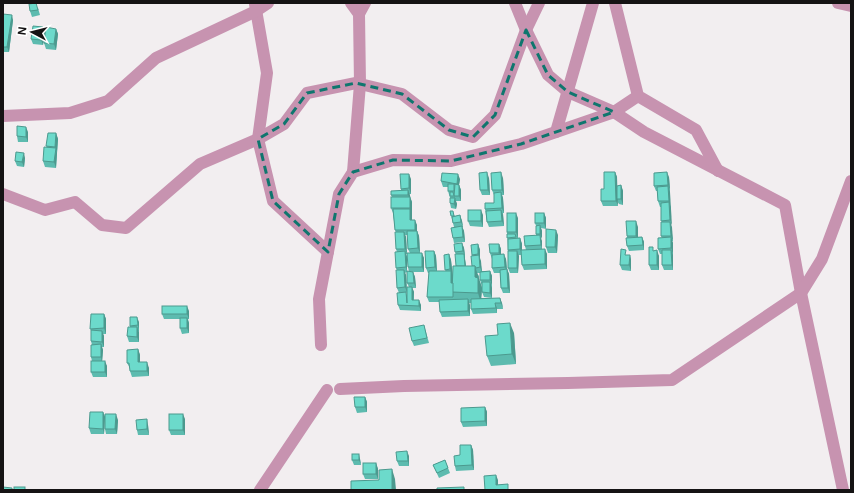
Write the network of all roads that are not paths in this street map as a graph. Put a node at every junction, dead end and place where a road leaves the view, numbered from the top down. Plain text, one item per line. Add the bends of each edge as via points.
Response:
1 (268, 3) edge
2 (351, 3) edge
3 (515, 3) edge
4 (539, 3) edge
5 (593, 3) edge
6 (616, 3) edge
7 (838, 3) edge
8 (851, 6) edge
9 (256, 7) edge
10 (362, 8) edge
11 (526, 30) junction
12 (360, 84) junction
13 (568, 92) junction
14 (638, 96) junction
15 (614, 112) junction
16 (3, 116) edge
17 (556, 132) junction
18 (258, 139) junction
19 (718, 171) junction
20 (353, 172) junction
21 (851, 181) edge
22 (3, 194) edge
23 (328, 252) junction
24 (801, 294) junction
25 (322, 345) dead end
26 (340, 389) dead end
27 (327, 390) dead end
28 (260, 490) edge
29 (842, 490) edge

1 - 9 street
2 - 10 street
3 - 11 street
4 - 11 street
5 - 13 street
6 - 14 street
7 - 8 street
9 - 16 street via 156,58 108,101 70,113
9 - 18 street via 268,74
10 - 12 street
11 - 12 street via 495,115 473,138 448,130 402,94
11 - 13 street via 548,75
12 - 18 street via 307,93 284,124
12 - 20 street
13 - 15 street
13 - 17 street
14 - 15 street
14 - 19 street via 696,130
15 - 17 street
15 - 19 street via 644,132
17 - 20 street via 521,144 451,161 393,160
18 - 22 street via 200,164 126,228 102,225 75,202 45,210
18 - 23 street via 273,201
19 - 24 street via 785,205
20 - 23 street via 339,194
21 - 24 street via 822,259
23 - 25 street via 319,299
24 - 26 street via 672,380
24 - 29 street
27 - 28 street

